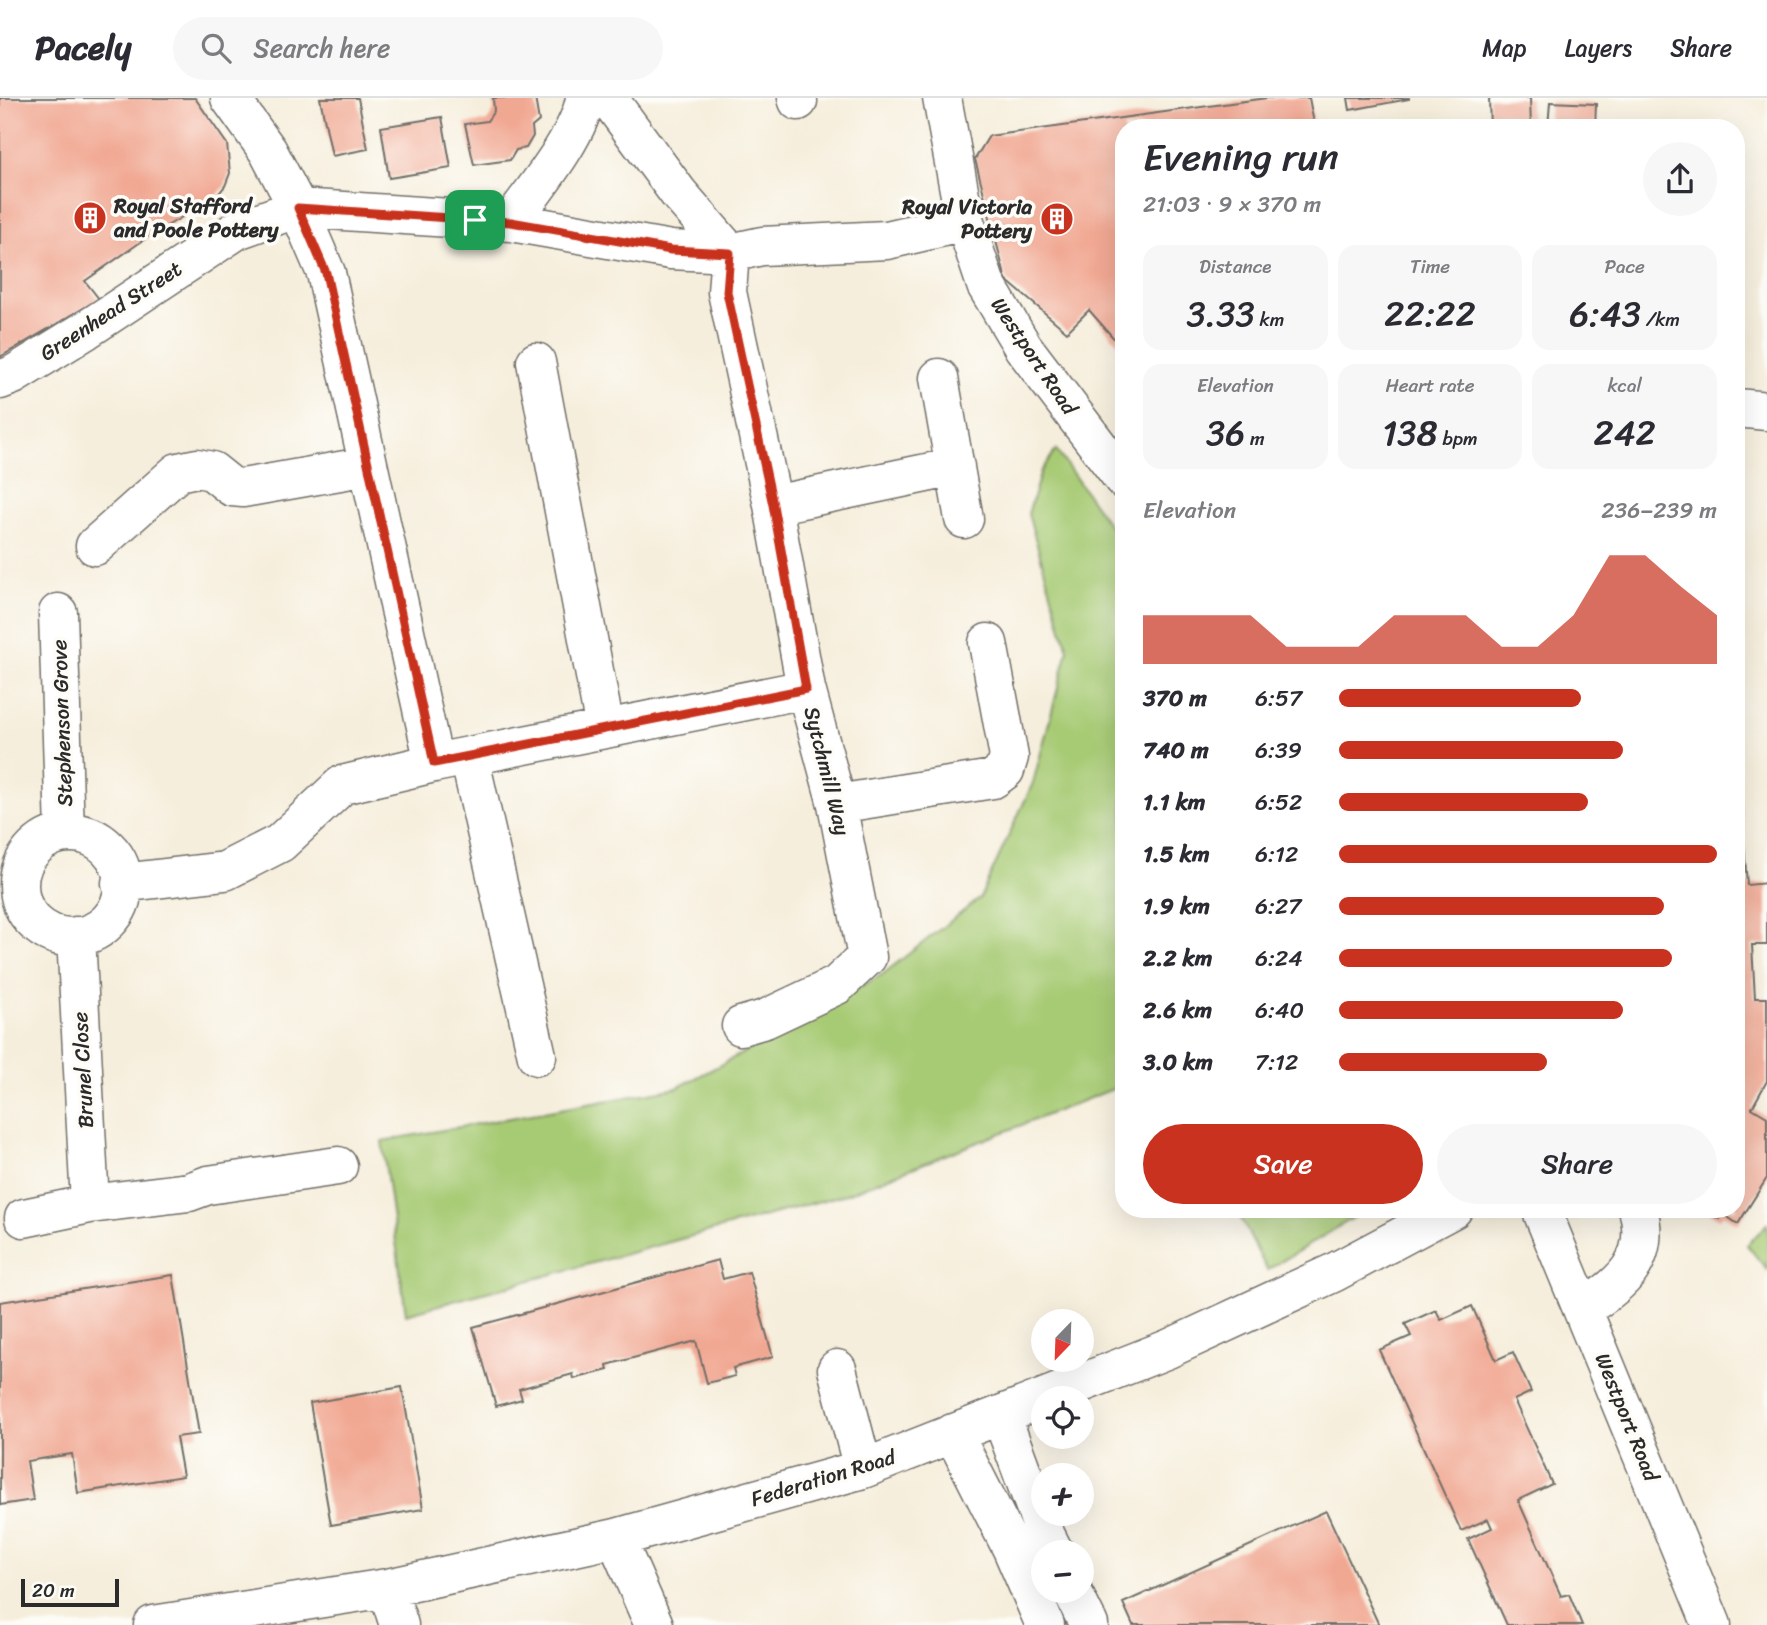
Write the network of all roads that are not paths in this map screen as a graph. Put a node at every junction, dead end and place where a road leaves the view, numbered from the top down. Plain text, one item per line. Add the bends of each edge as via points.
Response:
1 (230, 98) edge
2 (584, 98) edge
3 (608, 98) edge
4 (942, 98) edge
5 (298, 208) junction
6 (511, 222) junction
7 (965, 222) junction
8 (730, 253) junction
9 (536, 362) dead end
10 (939, 378) dead end
11 (0, 380) edge
12 (368, 466) junction
13 (955, 467) junction
14 (1115, 468) edge
15 (773, 505) junction
16 (964, 519) dead end
17 (95, 546) dead end
18 (58, 612) dead end
19 (988, 643) dead end
20 (806, 689) junction
21 (605, 729) junction
22 (452, 760) junction
23 (837, 804) junction
24 (65, 833) junction
25 (121, 883) junction
26 (10, 889) edge
27 (76, 936) junction
28 (741, 1026) dead end
29 (537, 1056) dead end
30 (338, 1166) dead end
31 (90, 1203) junction
32 (24, 1218) dead end
33 (1436, 1218) edge
34 (1545, 1218) edge
35 (1640, 1218) edge
36 (1582, 1309) junction
37 (837, 1369) dead end
38 (1001, 1415) junction
39 (953, 1433) junction
40 (863, 1469) junction
41 (616, 1538) junction
42 (1048, 1540) edge
43 (387, 1588) junction
44 (1078, 1603) edge
45 (153, 1625) edge
46 (399, 1625) edge
47 (654, 1625) edge
48 (1045, 1625) edge
49 (1089, 1625) edge
50 (1712, 1625) edge

1 - 5 street via 268,151
2 - 6 street via 568,138
3 - 8 street via 679,194
4 - 7 street, Westport Road
5 - 6 street, Greenhead Street
5 - 11 street, Greenhead Street via 237,230 86,330
5 - 12 street via 326,273
6 - 8 street, Greenhead Street via 671,250
7 - 8 street, Greenhead Street via 887,240 762,246
7 - 14 street, Westport Road via 986,285 1023,347
8 - 15 street, Sytchmill Way via 727,292
9 - 21 street
10 - 13 street
12 - 17 street via 243,488 232,487 212,471 178,472
12 - 22 street
13 - 15 street
13 - 16 street
15 - 20 street, Sytchmill Way
18 - 24 street, Stephenson Grove
19 - 23 street via 1009,757 1004,770 993,779
20 - 21 street, Sytchmill Way
20 - 23 street, Sytchmill Way
21 - 22 street, Sytchmill Way
22 - 25 street, Sytchmill Way via 342,785 280,843 225,871
22 - 29 street
23 - 28 street, Sytchmill Way via 867,957 837,985
24 - 25 street via 83,834 100,842 113,855
24 - 26 street via 33,848
25 - 27 street via 115,912 103,926
26 - 27 street via 47,931
27 - 31 street, Brunel Close
30 - 31 street via 208,1185 189,1192
31 - 32 street
33 - 38 street, Federation Road via 1333,1273 1168,1349
34 - 36 street, Westport Road
35 - 36 street via 1642,1246 1628,1273
36 - 50 street, Westport Road
37 - 40 street
38 - 39 street, Federation Road
38 - 42 street
39 - 40 street, Federation Road
39 - 48 street
40 - 41 street, Federation Road
41 - 43 street, Federation Road
41 - 47 street
43 - 45 street, Federation Road
43 - 46 street
44 - 49 street

